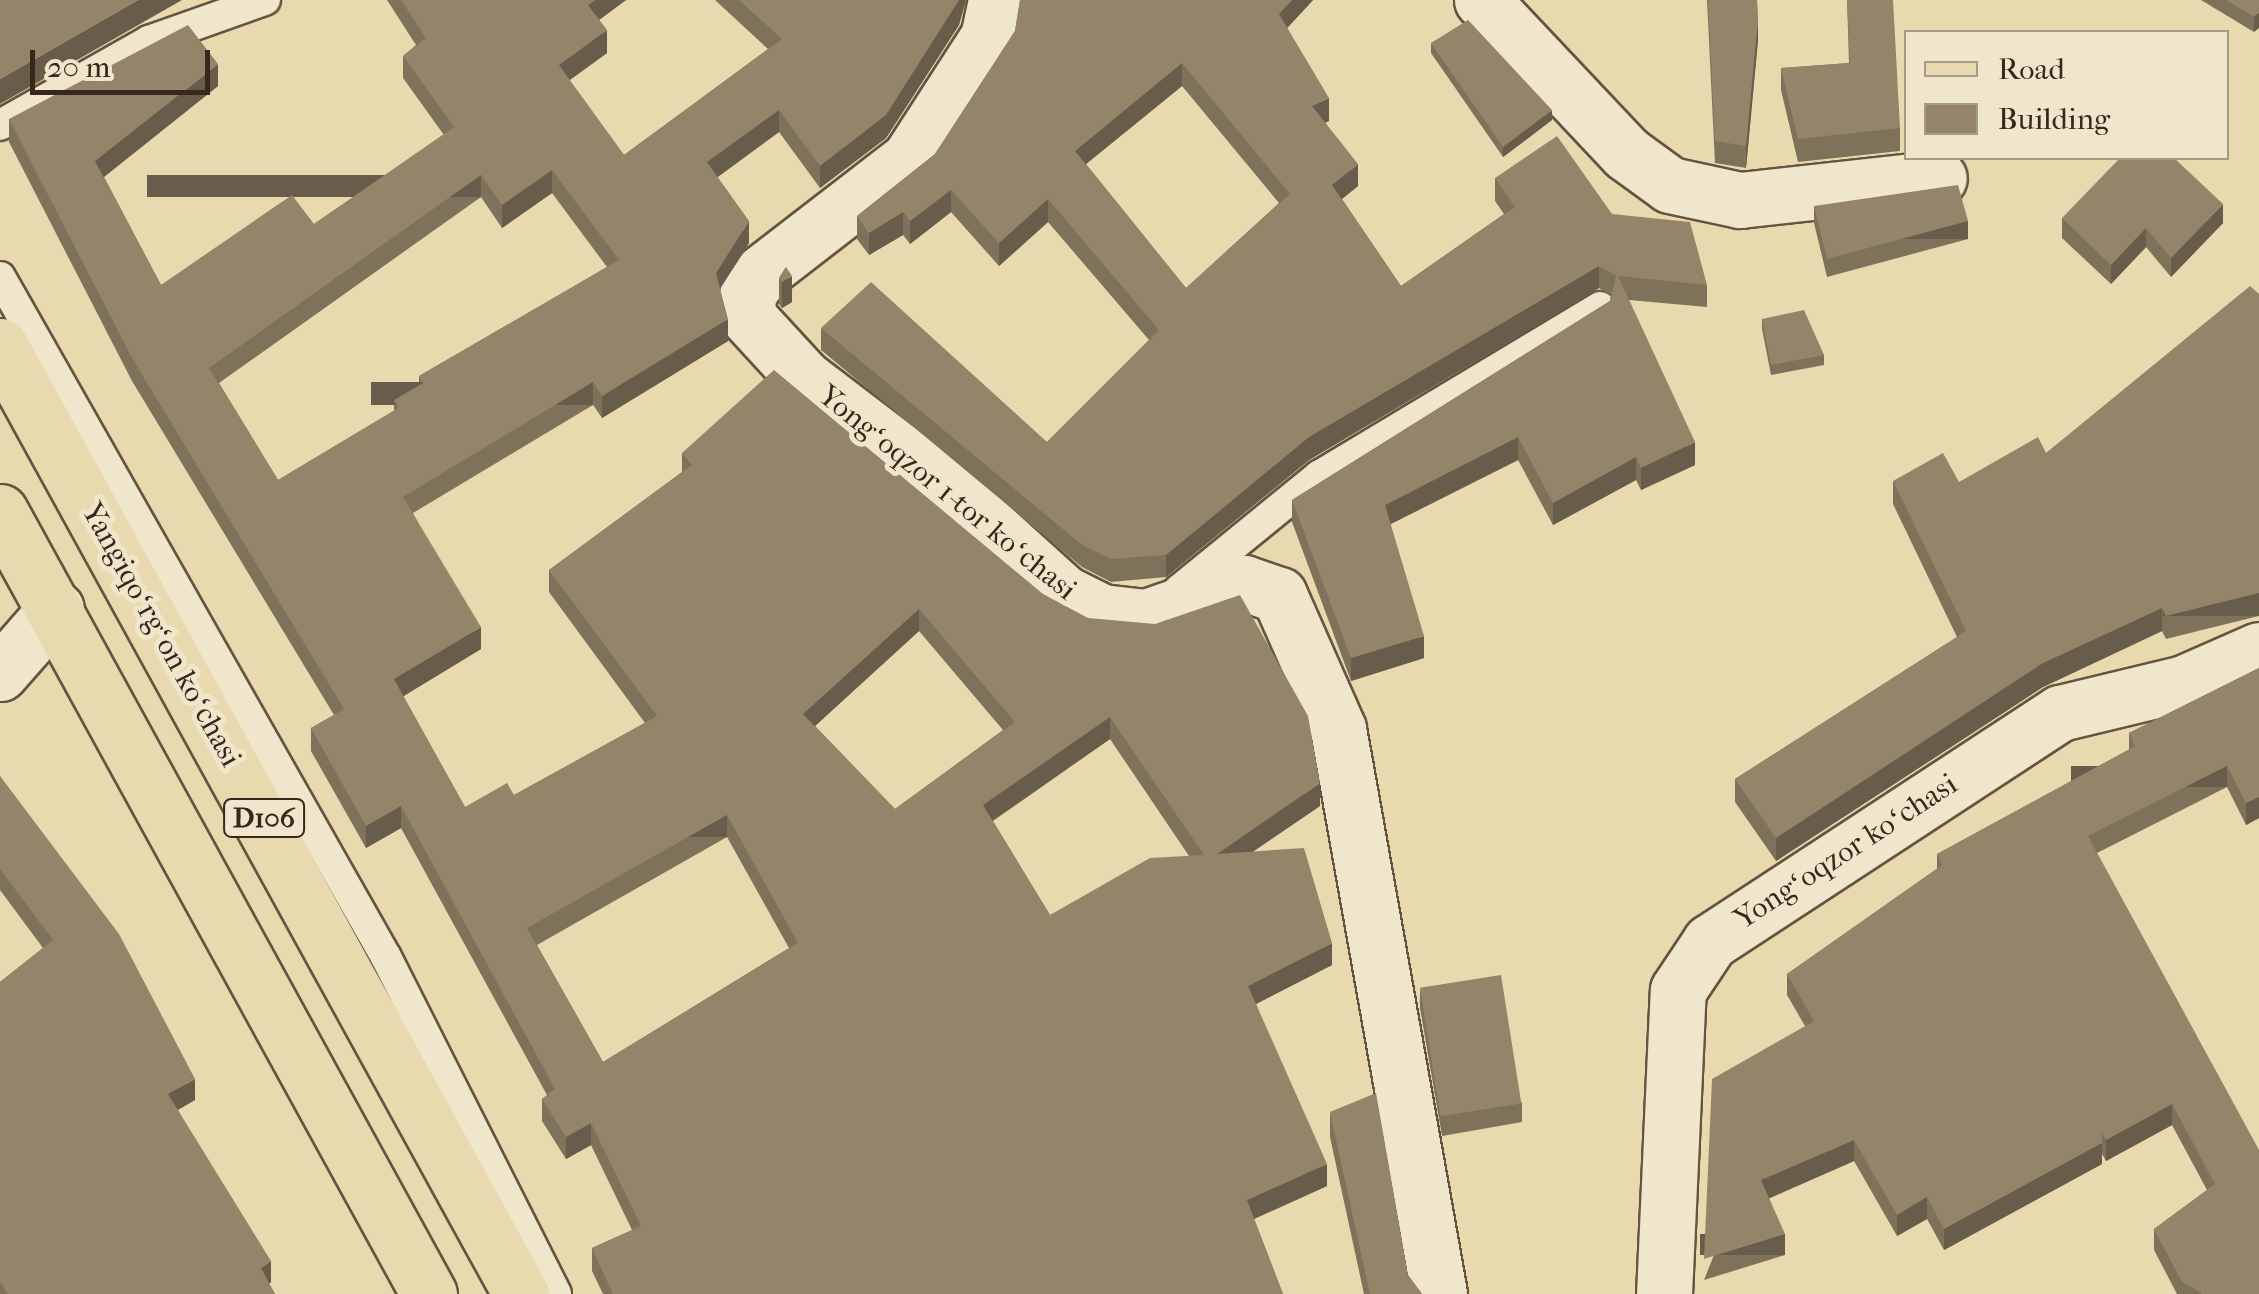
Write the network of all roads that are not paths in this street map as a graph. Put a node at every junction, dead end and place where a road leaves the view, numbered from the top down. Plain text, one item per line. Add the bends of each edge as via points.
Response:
1 (265, 0) edge
2 (996, 0) edge
3 (1482, 0) edge
4 (0, 126) edge
5 (1938, 178) dead end
6 (0, 277) edge
7 (1600, 307) edge
8 (0, 346) edge
9 (0, 512) edge
10 (56, 609) junction
11 (1146, 617) junction
12 (2259, 650) edge
13 (0, 673) edge
14 (429, 1294) edge
15 (521, 1294) edge
16 (556, 1294) edge
17 (1439, 1294) edge
18 (1664, 1294) edge

1 - 4 lane via 149,41
2 - 11 street, Yongʻoqzor 1-tor koʻchasi via 988,37 908,159 762,272 747,295 748,318 804,378 946,486 1064,593 1102,612
3 - 5 street via 1626,153 1670,186 1740,200
6 - 16 lane via 386,957
7 - 11 lane via 1319,476
8 - 15 main road, Yangiqoʻrgʻon koʻchasi / D106
9 - 10 main road, D106
10 - 13 street
10 - 14 main road, D106
11 - 17 street, Yongʻoqzor 1-tor koʻchasi via 1262,584 1279,595 1314,657 1338,729
12 - 18 street, Yongʻoqzor koʻchasi via 2184,683 2060,713 1710,942 1678,990

